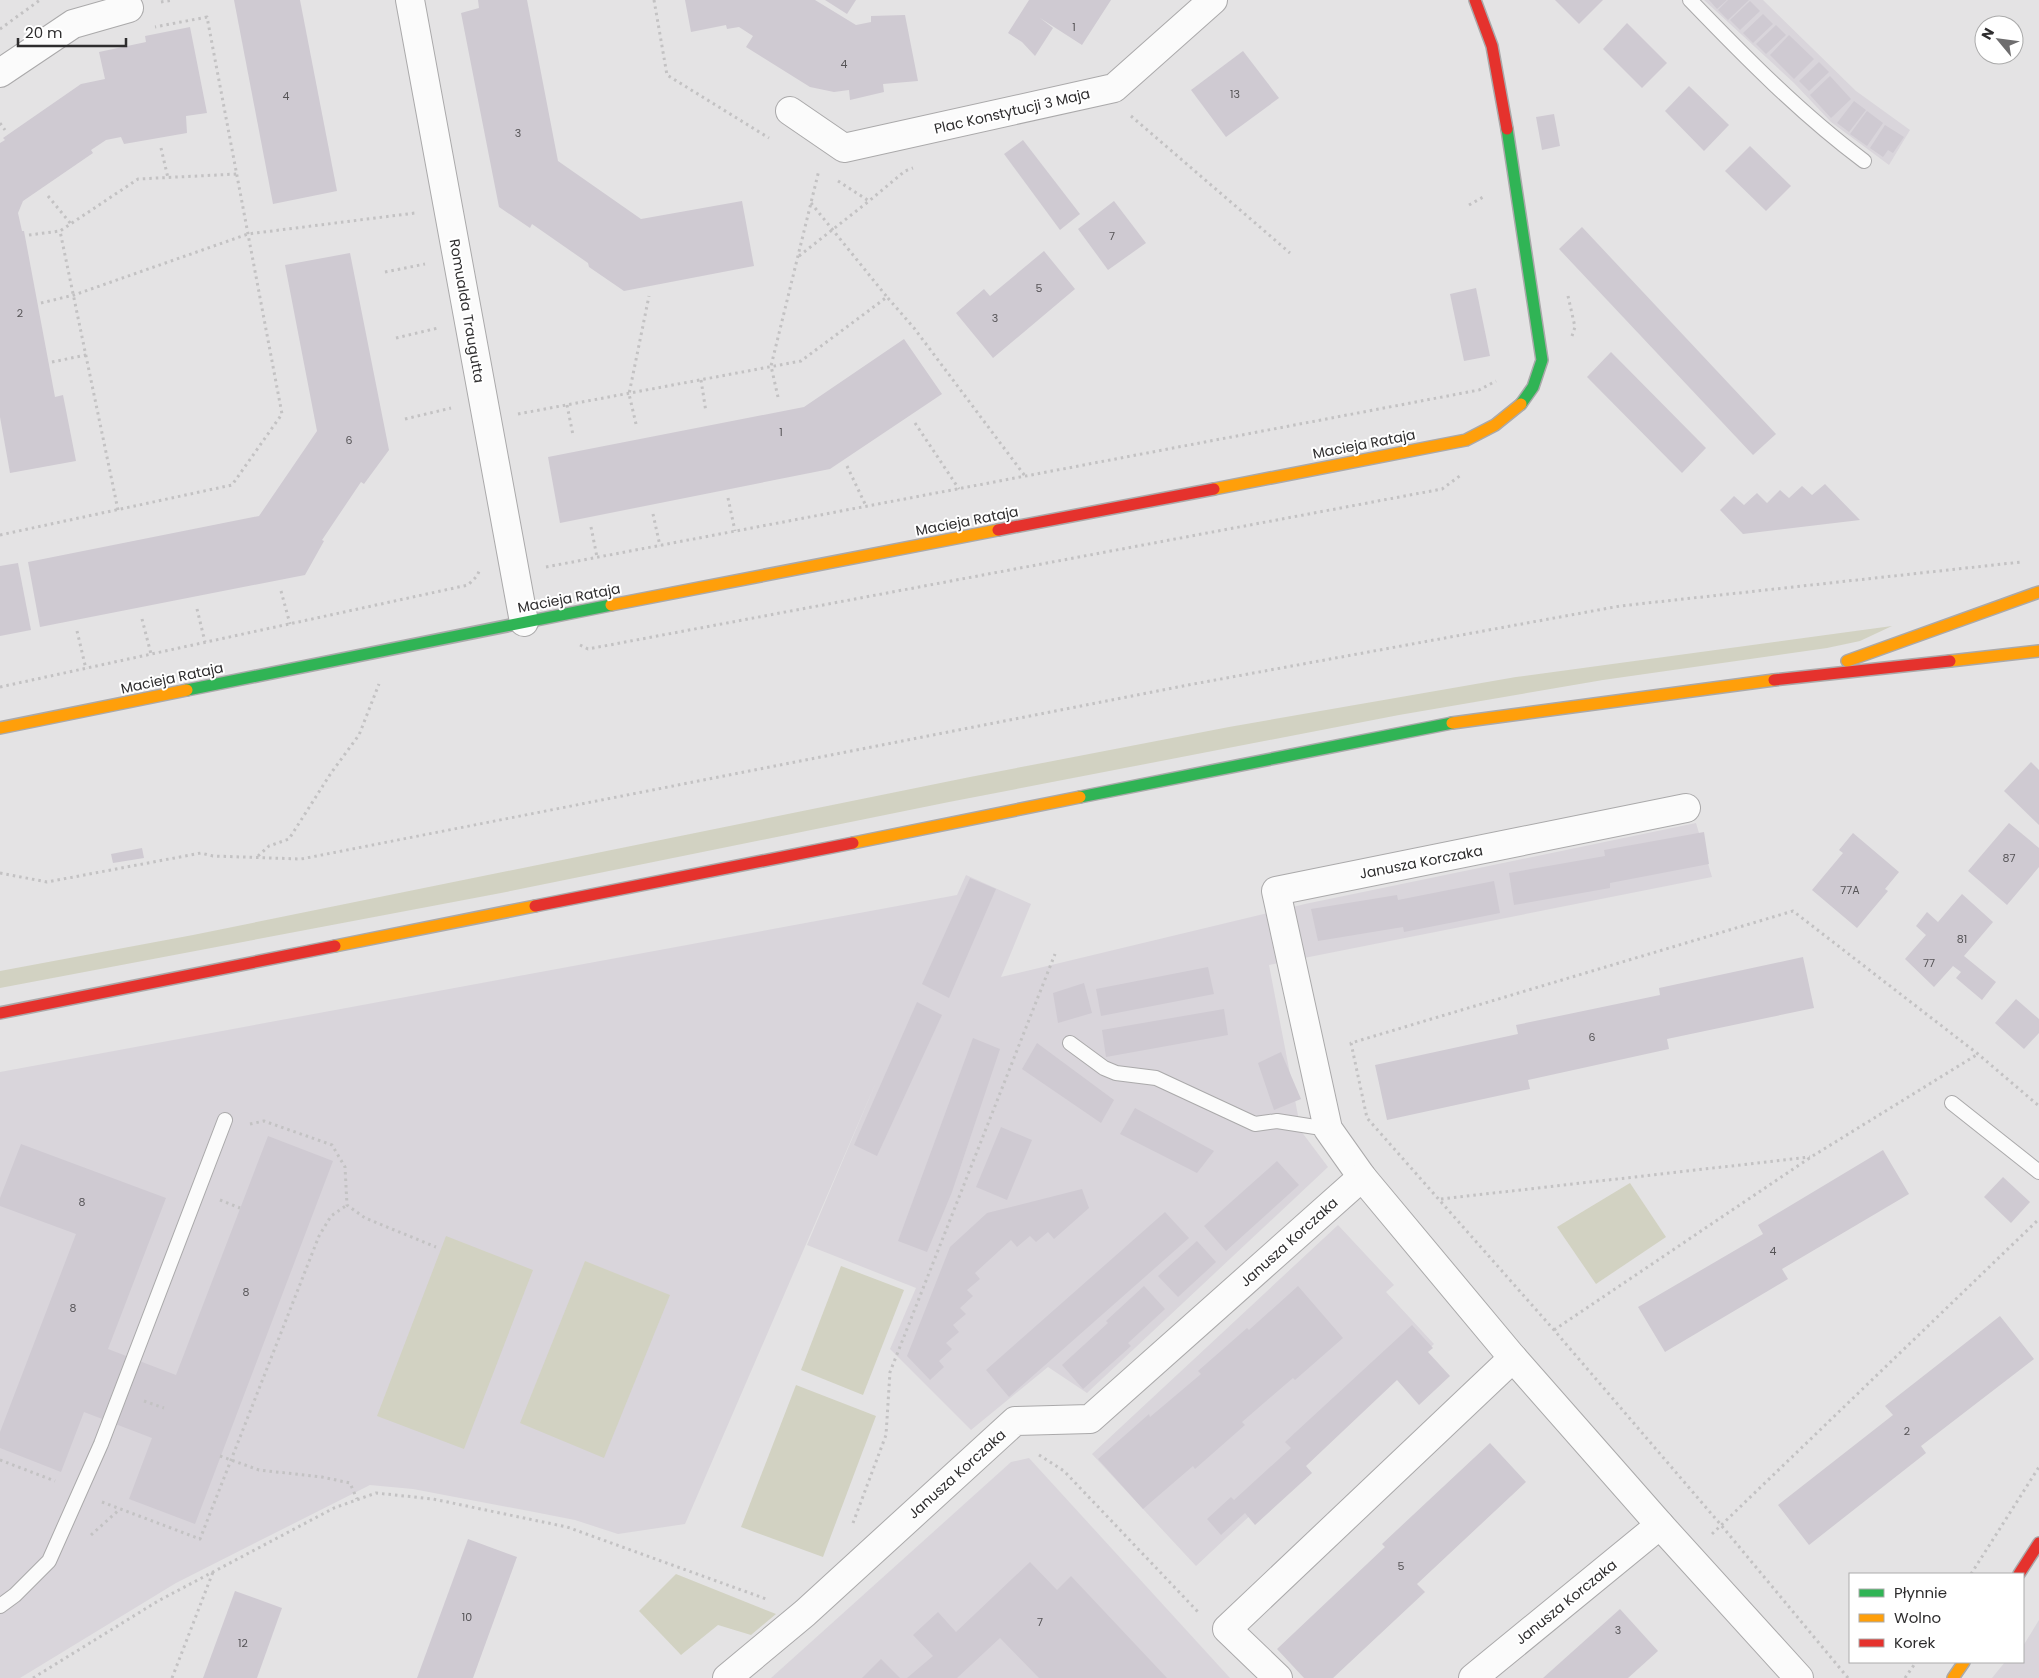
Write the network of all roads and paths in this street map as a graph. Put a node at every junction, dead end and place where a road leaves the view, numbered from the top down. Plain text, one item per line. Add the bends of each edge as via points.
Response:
1 (40, 0) edge
2 (410, 0) edge
3 (1213, 0) edge
4 (1475, 0) edge
5 (1690, 0) edge
6 (129, 8) dead end
7 (150, 28) dead end
8 (0, 29) edge
9 (0, 73) edge
10 (1102, 91) junction
11 (790, 111) dead end
12 (0, 123) edge
13 (5, 130) dead end
14 (161, 148) dead end
15 (1864, 161) dead end
16 (820, 170) dead end
17 (237, 174) junction
18 (168, 178) junction
19 (48, 196) dead end
20 (869, 201) dead end
21 (414, 203) dead end
22 (811, 203) junction
23 (416, 213) junction
24 (417, 221) dead end
25 (71, 224) junction
26 (833, 230) junction
27 (60, 231) junction
28 (248, 234) junction
29 (29, 235) dead end
30 (1290, 253) dead end
31 (424, 255) dead end
32 (798, 257) junction
33 (425, 263) junction
34 (385, 272) dead end
35 (427, 273) dead end
36 (74, 295) junction
37 (649, 296) dead end
38 (887, 297) junction
39 (41, 303) dead end
40 (436, 319) dead end
41 (438, 328) junction
42 (440, 337) dead end
43 (396, 338) dead end
44 (86, 355) junction
45 (52, 362) dead end
46 (772, 366) junction
47 (701, 380) junction
48 (1479, 390) dead end
49 (629, 394) junction
50 (778, 397) dead end
51 (567, 405) junction
52 (454, 407) dead end
53 (706, 412) dead end
54 (516, 415) dead end
55 (405, 419) dead end
56 (915, 423) dead end
57 (636, 424) dead end
58 (573, 436) dead end
59 (846, 466) dead end
60 (1025, 476) junction
61 (958, 489) junction
62 (1442, 489) dead end
63 (728, 498) dead end
64 (866, 506) junction
65 (118, 510) junction
66 (653, 514) dead end
67 (591, 527) dead end
68 (735, 531) junction
69 (0, 535) edge
70 (660, 546) junction
71 (597, 557) junction
72 (2030, 561) dead end
73 (480, 568) dead end
74 (538, 569) dead end
75 (281, 591) dead end
76 (2039, 592) edge
77 (197, 609) dead end
78 (142, 618) dead end
79 (524, 622) junction
80 (290, 624) junction
81 (77, 632) dead end
82 (573, 641) dead end
83 (205, 642) junction
84 (2039, 651) edge
85 (151, 654) junction
86 (86, 669) junction
87 (1806, 676) junction
88 (380, 680) dead end
89 (0, 687) edge
90 (0, 728) edge
91 (1686, 808) dead end
92 (258, 857) junction
93 (0, 873) edge
94 (1055, 954) dead end
95 (0, 1013) edge
96 (1070, 1042) dead end
97 (1978, 1054) junction
98 (1952, 1103) dead end
99 (2039, 1106) edge
100 (225, 1120) dead end
101 (264, 1121) dead end
102 (1328, 1130) junction
103 (1811, 1157) junction
104 (2039, 1172) edge
105 (1362, 1177) junction
106 (1440, 1199) junction
107 (347, 1205) junction
108 (2039, 1219) edge
109 (436, 1247) dead end
110 (1554, 1330) junction
111 (1512, 1358) junction
112 (1035, 1452) dead end
113 (220, 1456) dead end
114 (0, 1460) edge
115 (232, 1460) junction
116 (2039, 1467) edge
117 (49, 1479) dead end
118 (357, 1499) junction
119 (120, 1509) dead end
120 (1660, 1525) junction
121 (1721, 1525) junction
122 (2039, 1543) edge
123 (1688, 1556) junction
124 (851, 1571) junction
125 (213, 1572) junction
126 (1972, 1573) edge
127 (2020, 1573) edge
128 (0, 1606) edge
129 (805, 1613) junction
130 (1227, 1629) junction
131 (1915, 1663) edge
132 (1963, 1663) edge
133 (33, 1678) edge
134 (172, 1678) edge
135 (726, 1678) edge
136 (1278, 1678) edge
137 (1473, 1678) edge
138 (1799, 1678) edge
139 (1848, 1678) edge
140 (1905, 1678) edge
141 (1953, 1678) edge

1 - 8 path
2 - 79 street, Romualda Traugutta
3 - 10 street, Plac Konstytucji 3 Maja via 1114,88
4 - 79 main road, Macieja Rataja via 1492,46 1502,97 1542,360 1533,386 1518,408 1493,428 1466,440
5 - 15 lane via 1833,138
6 - 9 street via 73,24
7 - 17 path via 207,17
10 - 11 street, Plac Konstytucji 3 Maja via 844,148
10 - 30 path
12 - 13 path
14 - 18 path
16 - 22 path
17 - 18 path
17 - 28 path
18 - 25 path via 138,179
19 - 25 path
20 - 26 path
21 - 23 path
22 - 26 path
22 - 32 path
23 - 24 path
23 - 28 path
25 - 27 path
26 - 32 path
26 - 38 path
27 - 29 path
27 - 36 path
28 - 36 path
28 - 65 path via 282,414 232,486
31 - 33 path
32 - 46 path
33 - 34 path
33 - 35 path
36 - 39 path
36 - 44 path
37 - 49 path
38 - 46 path via 800,361
38 - 60 path
40 - 41 path
41 - 42 path
41 - 43 path
44 - 45 path
44 - 65 path
46 - 47 path
46 - 50 path
47 - 49 path
47 - 53 path
48 - 60 path
49 - 51 path
49 - 57 path
51 - 54 path
51 - 58 path
52 - 55 path
56 - 61 path
59 - 64 path
60 - 61 path
61 - 64 path
62 - 82 path via 588,649
63 - 68 path
64 - 68 path
65 - 69 path
66 - 70 path
67 - 71 path
68 - 70 path
70 - 71 path
71 - 74 path
72 - 92 path via 1620,606 1188,685 301,859
73 - 80 path via 468,586
75 - 80 path
76 - 87 main road
77 - 83 path
78 - 85 path
79 - 90 main road, Macieja Rataja
80 - 83 path
81 - 86 path
83 - 85 path
84 - 87 main road
85 - 86 path
86 - 89 path
87 - 95 main road via 1446,724
88 - 92 path via 359,735 289,839 270,846
91 - 102 street, Janusza Korczaka via 1276,891
92 - 93 path via 200,853 47,882
94 - 124 path via 890,1372 886,1435 844,1549
96 - 102 lane via 1104,1068 1116,1073 1156,1078 1255,1124 1277,1121
97 - 99 path
97 - 103 path
97 - 106 path via 1793,911 1351,1043 1367,1118
98 - 104 lane
100 - 128 lane via 101,1444 49,1562
101 - 107 path via 332,1145 345,1167
102 - 105 street, Janusza Korczaka
103 - 106 path
103 - 110 path
105 - 111 street, Janusza Korczaka
105 - 124 street, Janusza Korczaka via 1090,1419 1015,1421
106 - 110 path
107 - 109 path via 366,1218
107 - 115 path via 331,1216 320,1236
108 - 121 path
110 - 121 path
111 - 120 street, Janusza Korczaka
111 - 130 street
112 - 130 path via 1064,1471 1211,1626
113 - 115 path
114 - 117 path
115 - 118 path via 259,1470 350,1483
115 - 119 path via 200,1539
116 - 126 path
118 - 125 path
118 - 129 path via 376,1493 433,1499 567,1527
120 - 123 street, Janusza Korczaka
120 - 137 street, Janusza Korczaka
121 - 123 path
121 - 139 path
122 - 127 main road
123 - 138 street, Janusza Korczaka
124 - 129 street, Janusza Korczaka
125 - 133 path via 158,1601
125 - 134 path
129 - 135 street, Janusza Korczaka
130 - 136 street
131 - 140 path
132 - 141 main road

